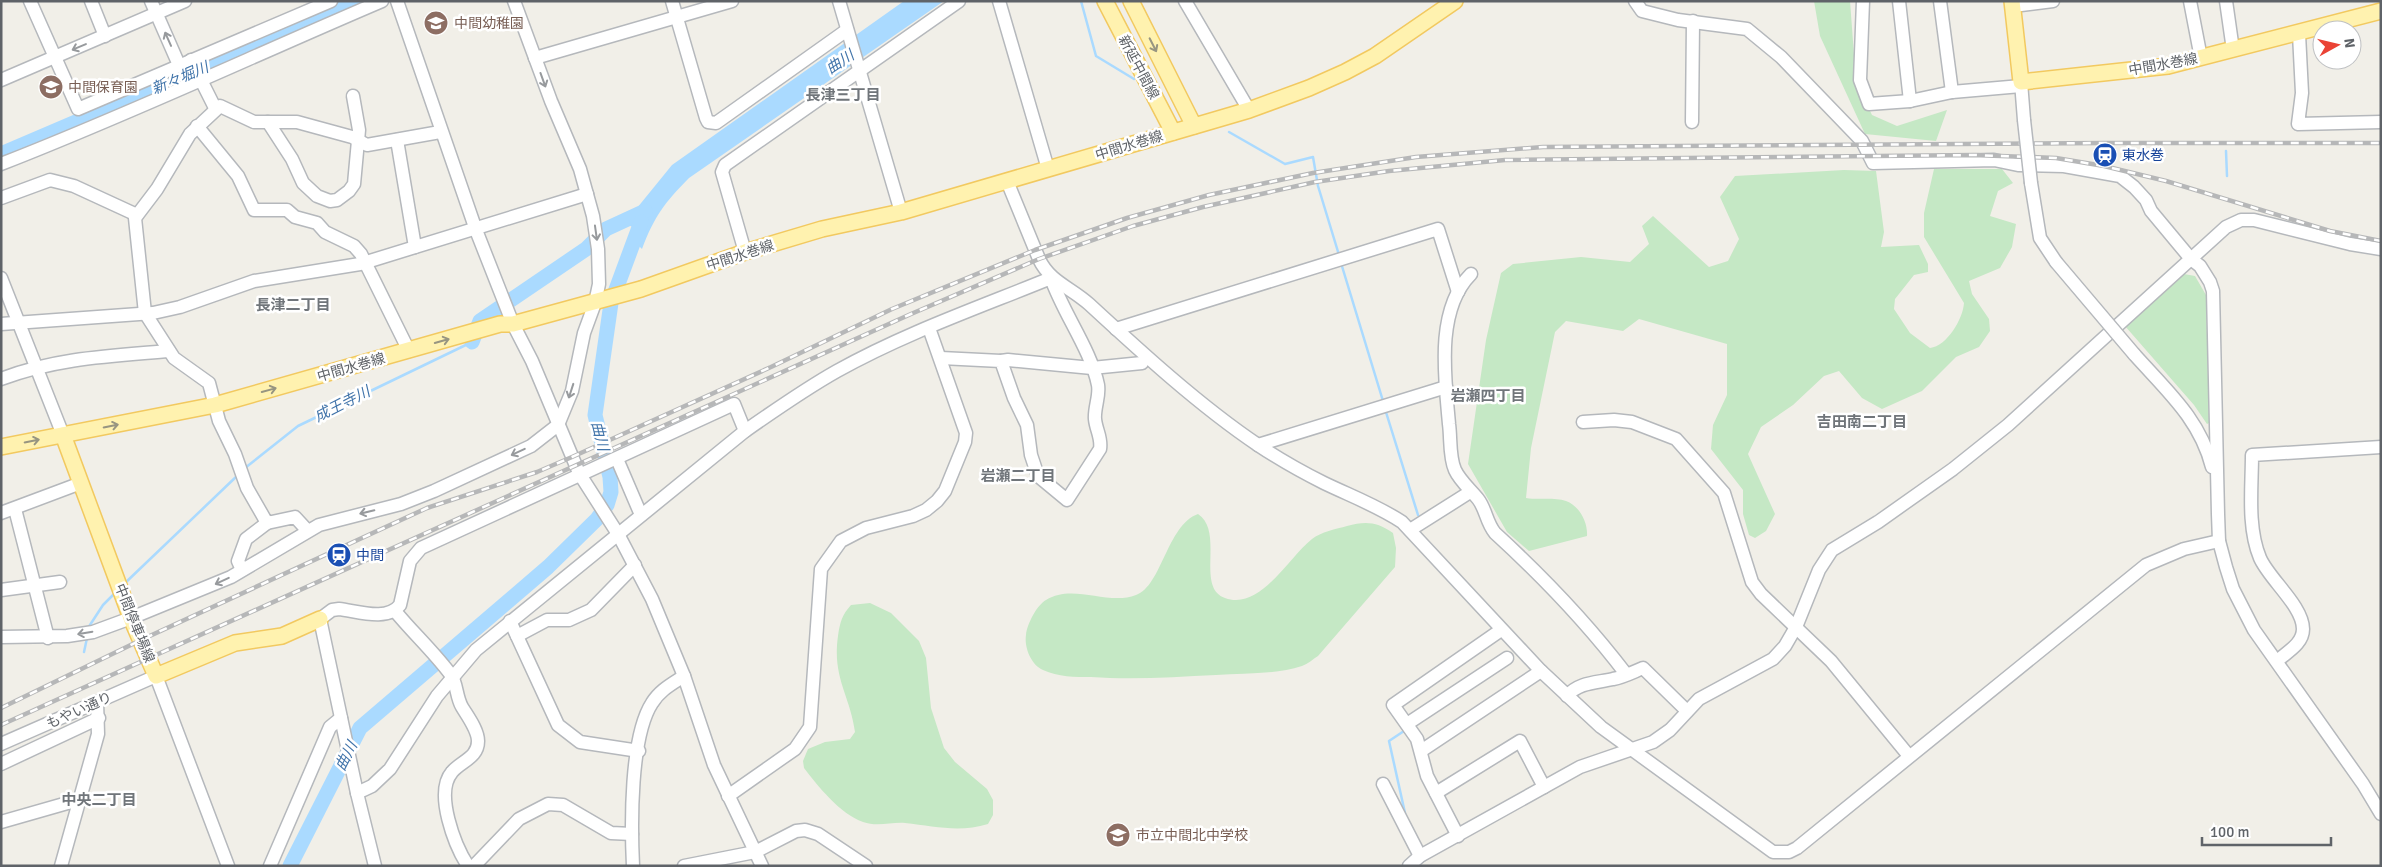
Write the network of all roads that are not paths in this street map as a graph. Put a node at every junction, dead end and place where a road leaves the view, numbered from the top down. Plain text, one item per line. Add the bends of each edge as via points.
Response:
1 (30, 1) edge
2 (91, 1) edge
3 (185, 1) edge
4 (331, 1) edge
5 (382, 1) edge
6 (397, 1) edge
7 (514, 1) edge
8 (672, 1) edge
9 (732, 1) edge
10 (838, 1) edge
11 (959, 1) edge
12 (999, 1) edge
13 (1105, 1) edge
14 (1132, 1) edge
15 (1185, 1) edge
16 (1455, 1) edge
17 (1635, 1) edge
18 (1863, 1) edge
19 (1899, 1) edge
20 (1940, 1) edge
21 (2053, 1) edge
22 (2190, 1) edge
23 (2226, 1) edge
24 (2013, 4) edge
25 (154, 7) edge
26 (2381, 11) edge
27 (676, 17) junction
28 (1693, 21) junction
29 (848, 34) junction
30 (2299, 34) junction
31 (106, 36) junction
32 (2233, 50) junction
33 (54, 57) junction
34 (535, 58) junction
35 (2201, 58) junction
36 (859, 68) junction
37 (192, 69) junction
38 (2, 78) edge
39 (2021, 84) junction
40 (1952, 92) junction
41 (353, 96) dead end
42 (1910, 101) junction
43 (215, 108) junction
44 (1249, 110) junction
45 (268, 122) junction
46 (1692, 122) dead end
47 (2381, 122) edge
48 (197, 126) junction
49 (1194, 126) junction
50 (440, 132) junction
51 (1173, 132) junction
52 (358, 139) junction
53 (397, 140) junction
54 (1, 164) edge
55 (1048, 169) junction
56 (1007, 181) junction
57 (587, 194) junction
58 (1, 198) edge
59 (901, 212) junction
60 (137, 215) junction
61 (476, 230) junction
62 (415, 247) junction
63 (2381, 249) edge
64 (745, 252) junction
65 (2191, 259) junction
66 (364, 262) junction
67 (1471, 274) dead end
68 (1, 278) edge
69 (1051, 278) junction
70 (1458, 292) junction
71 (600, 302) junction
72 (145, 313) junction
73 (19, 321) junction
74 (1, 324) edge
75 (513, 324) junction
76 (929, 328) junction
77 (1116, 329) junction
78 (169, 351) junction
79 (409, 351) junction
80 (941, 358) junction
81 (1001, 361) junction
82 (1142, 363) dead end
83 (1092, 368) junction
84 (37, 369) junction
85 (1, 379) edge
86 (1446, 387) junction
87 (215, 405) junction
88 (1583, 422) dead end
89 (558, 425) junction
90 (745, 431) junction
91 (63, 435) junction
92 (1258, 445) junction
93 (1, 447) edge
94 (2381, 447) edge
95 (616, 460) junction
96 (584, 476) junction
97 (81, 483) junction
98 (2218, 490) junction
99 (1470, 492) junction
100 (15, 509) junction
101 (1, 513) edge
102 (641, 515) junction
103 (267, 523) junction
104 (307, 530) junction
105 (1410, 530) junction
106 (618, 534) junction
107 (2219, 541) junction
108 (635, 565) junction
109 (242, 570) junction
110 (60, 582) dead end
111 (36, 586) junction
112 (1, 590) edge
113 (395, 611) junction
114 (131, 618) junction
115 (320, 619) junction
116 (510, 621) junction
117 (1796, 627) junction
118 (1501, 630) junction
119 (517, 636) junction
120 (1, 637) edge
121 (48, 638) junction
122 (1507, 658) dead end
123 (2277, 661) junction
124 (1541, 671) junction
125 (448, 672) junction
126 (1626, 674) junction
127 (156, 676) junction
128 (684, 676) junction
129 (1567, 696) junction
130 (97, 702) junction
131 (1687, 711) junction
132 (99, 718) junction
133 (341, 718) junction
134 (1407, 724) junction
135 (1, 744) edge
136 (1631, 750) junction
137 (639, 751) junction
138 (1421, 751) junction
139 (1909, 756) junction
140 (1, 764) edge
141 (1383, 784) dead end
142 (1544, 787) junction
143 (1436, 793) junction
144 (357, 794) junction
145 (728, 796) junction
146 (78, 800) junction
147 (2381, 814) edge
148 (1, 822) edge
149 (632, 834) junction
150 (1458, 836) junction
151 (755, 852) junction
152 (1420, 856) junction
153 (718, 862) edge
154 (60, 866) edge
155 (228, 866) edge
156 (270, 866) edge
157 (375, 866) edge
158 (468, 866) edge
159 (474, 866) edge
160 (633, 866) edge
161 (685, 866) edge
162 (762, 866) edge
163 (866, 866) edge
164 (1409, 866) edge

1 - 33 street
2 - 31 street
3 - 25 street
4 - 37 street
5 - 37 street
6 - 50 street
7 - 34 street
8 - 27 street
9 - 27 street
10 - 29 street
11 - 36 street
12 - 55 street
13 - 51 main road, 新延中間線
14 -> 49 main road, 新延中間線
15 - 44 street
16 - 44 main road, 中間水巻線 via 1345,72
17 - 28 street via 1642,11
18 - 42 street via 1860,80 1869,104
19 - 42 street
20 - 40 street
21 - 24 street
22 - 35 street
23 - 32 street
24 - 39 main road
25 - 31 street
37 -> 25 street
26 - 30 main road, 中間水巻線
27 - 29 street via 706,118 712,123
27 - 34 street
28 - 46 street
28 - 65 street via 1746,29 1759,38 1862,141 1873,162 1994,160 2018,165 2064,166 2120,176 2146,200 2151,211
29 - 36 street
30 - 32 main road, 中間水巻線
30 - 47 street via 2302,93 2298,124
31 -> 33 street
32 - 35 main road, 中間水巻線
33 - 37 street via 78,109
33 - 38 street
34 -> 57 street
35 - 39 main road, 中間水巻線 via 2168,66
36 - 59 street
36 - 64 street via 725,165 722,172
37 - 43 street
37 - 54 street via 152,103
39 - 40 street
39 - 98 street, bridge via 2040,238 2056,262 2192,419 2207,449
40 - 42 street
41 - 52 street
43 - 45 street via 220,106 254,122
43 - 48 street
44 - 49 main road, 中間水巻線
45 - 52 street via 296,122
45 - 52 street via 306,188 330,201 343,197 354,184
48 - 60 street
48 - 66 street via 238,176 254,210 287,210 354,246
49 - 51 main road, 中間水巻線
50 - 53 street
50 - 61 street
51 - 55 main road, 中間水巻線
52 - 53 street via 367,145
53 - 62 street
55 - 56 main road, 中間水巻線
56 - 59 main road, 中間水巻線
56 - 69 street via 1039,260
57 - 61 street
57 -> 71 street via 598,249
58 - 60 street via 50,180 74,186
59 - 64 main road, 中間水巻線 via 822,229
60 - 72 street
61 - 62 street
61 - 75 street
62 - 66 street
63 - 65 street via 2254,220 2241,220 2226,226
64 - 71 main road, 中間水巻線
65 - 98 street via 2200,266 2213,291
65 - 117 street via 2008,425 1916,496 1832,550 1819,570
66 - 72 street via 254,281 180,307
66 - 79 street
67 - 70 street
68 - 73 street
69 - 76 street
69 - 77 street via 1080,296
69 - 83 street
70 - 77 street via 1438,229
70 - 86 street via 1450,309 1444,370
71 - 75 main road, 中間水巻線
71 -> 89 street via 584,333 572,390
72 - 73 street
72 - 78 street
73 - 74 street
73 - 84 street
79 -> 75 main road, 中間水巻線 via 500,324
75 - 89 street
76 - 80 street
76 - 90 street via 839,370
77 - 92 street
78 - 84 street via 66,360
78 - 87 street via 209,383
87 -> 79 main road, 中間水巻線
80 - 81 street
80 - 145 street via 966,433 946,491 926,510 866,528 841,541 821,569 810,727 795,749
81 - 83 street
81 - 83 street via 1027,425 1038,476 1067,500 1102,441 1095,422 1098,386
82 - 83 street
84 - 85 street via 32,367
84 - 91 street
86 - 92 street
86 - 99 street via 1453,464
91 -> 87 main road, 中間水巻線
87 - 103 street via 247,488
88 - 117 street via 1632,422 1676,439 1724,494 1752,582
89 - 96 street
89 -> 104 street via 530,446 434,491 402,504
90 - 95 street via 734,404
90 - 102 street
93 -> 91 main road, 中間水巻線
91 - 97 main road, 中間停車場線
92 - 105 street via 1323,482 1380,507
94 - 123 street via 2252,454 2253,529 2260,557 2301,616 2303,630 2300,641
95 - 96 street
95 - 102 street
96 - 106 street
96 - 113 street via 421,548 410,561 400,605
97 - 100 street
97 - 114 main road, 中間停車場線
98 - 107 street
99 - 105 street
99 - 126 street via 1478,498 1495,533 1561,599
100 - 101 street
100 - 111 street
102 - 106 street
103 - 104 street via 296,518
103 - 109 street via 246,539 238,561
104 - 109 street
105 - 118 street
106 - 108 street
106 - 116 street
107 - 123 street via 2233,589 2243,610
107 - 139 street via 2184,549 2146,565
108 - 119 street via 591,610 568,620 547,620
108 - 128 street
109 -> 114 street via 207,588
110 - 111 street
111 - 112 street
111 - 121 street
113 - 115 street via 381,614 339,609
113 - 125 street
114 -> 121 street via 93,632
114 - 127 main road, 中間停車場線
115 - 127 main road, 中間停車場線 via 282,636 235,643
115 - 133 street
116 - 119 street
116 - 125 street
117 - 131 street via 1773,659 1699,699
117 - 139 street via 1831,661
118 - 124 street
118 - 134 street via 1393,705
119 - 137 street via 558,724 568,734 580,742
120 - 121 street
122 - 134 street
123 - 147 street
124 - 129 street
124 - 138 street
125 - 144 street via 390,769 372,786
125 - 158 street via 478,740 476,752 450,773 446,790 454,838
126 - 129 street via 1573,688
126 - 131 street via 1643,668
127 - 130 street, もやい通り
127 - 155 street
128 - 137 street via 666,687 647,712
128 - 145 street
129 - 136 street
130 - 132 street
130 - 135 street, もやい通り
131 - 136 street via 1654,742
132 - 140 street
132 - 146 street via 98,734
133 - 144 street
133 - 156 street via 330,727
134 - 138 street
136 - 139 street via 1764,846 1780,854 1797,848
136 - 142 street via 1580,767
137 - 149 street via 632,797
138 - 143 street via 1427,776
141 - 152 street
142 - 143 street via 1520,742
142 - 150 street
143 - 150 street
144 - 157 street
145 - 151 street
146 - 148 street
146 - 154 street
149 - 159 street via 611,833 563,805 548,804 519,820
149 - 160 street
150 - 152 street
151 - 153 street
151 - 162 street
151 - 163 street via 796,831 810,830
152 - 164 street
153 - 161 street

